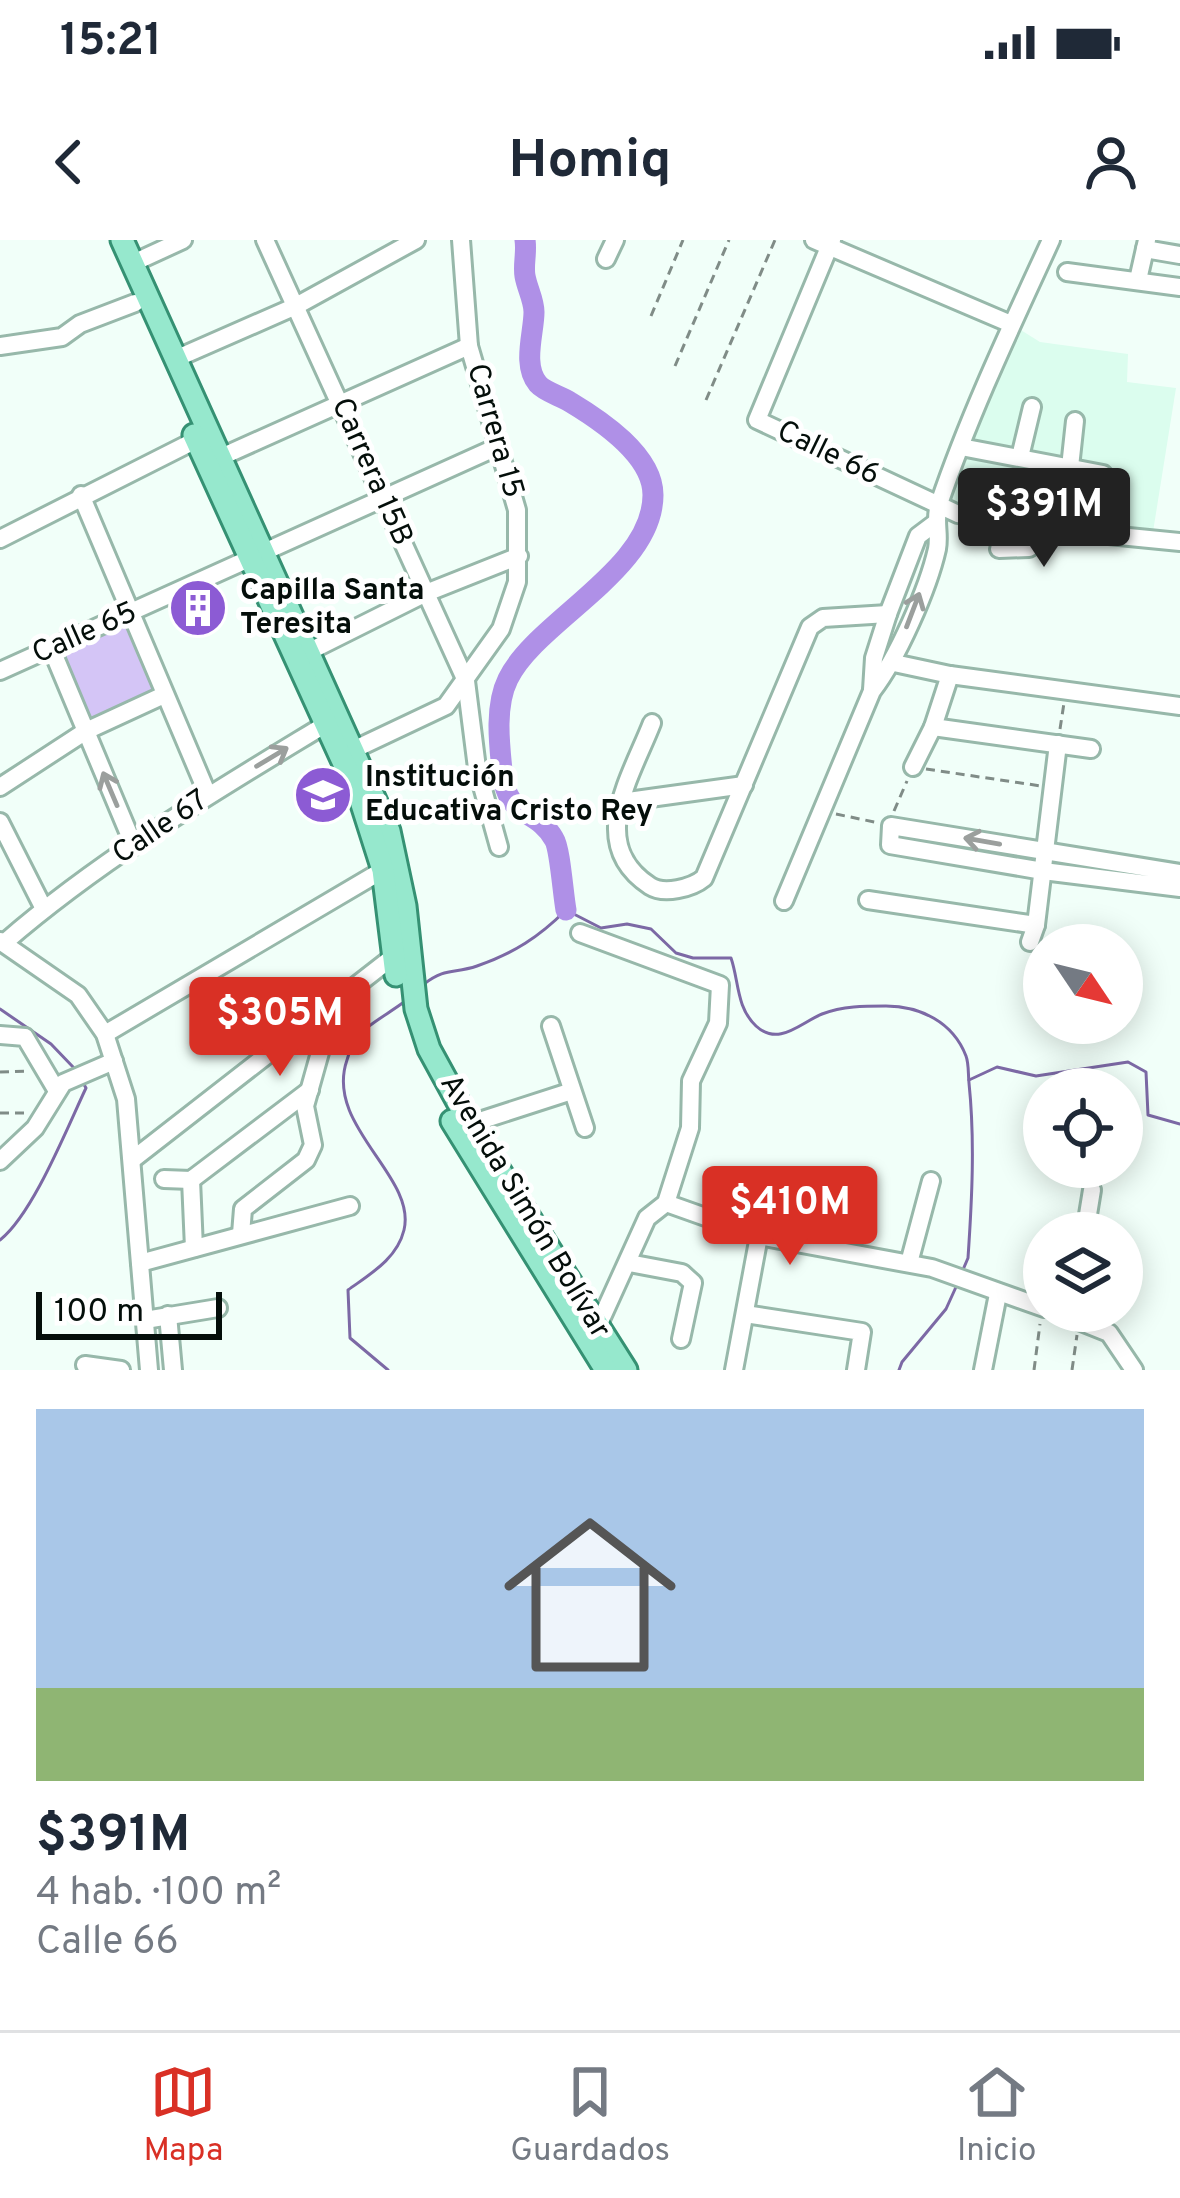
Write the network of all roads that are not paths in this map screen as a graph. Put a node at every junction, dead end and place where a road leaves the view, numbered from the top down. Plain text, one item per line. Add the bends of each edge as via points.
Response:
1 (106, 240) edge
2 (122, 240) edge
3 (183, 240) edge
4 (265, 240) edge
5 (461, 240) edge
6 (615, 240) edge
7 (1051, 240) edge
8 (409, 242) edge
9 (826, 242) edge
10 (1146, 244) edge
11 (1180, 255) edge
12 (606, 259) dead end
13 (133, 263) junction
14 (1067, 272) dead end
15 (1138, 280) junction
16 (1180, 287) edge
17 (135, 303) junction
18 (296, 306) junction
19 (1010, 323) junction
20 (0, 346) edge
21 (469, 346) junction
22 (175, 359) junction
23 (340, 401) junction
24 (1032, 407) dead end
25 (1075, 421) dead end
26 (196, 440) junction
27 (497, 447) junction
28 (961, 447) junction
29 (221, 457) junction
30 (1020, 457) junction
31 (1070, 467) junction
32 (1103, 474) dead end
33 (81, 495) junction
34 (381, 498) junction
35 (936, 516) junction
36 (1038, 528) junction
37 (0, 539) edge
38 (1180, 542) edge
39 (999, 549) dead end
40 (519, 556) junction
41 (259, 557) junction
42 (426, 593) junction
43 (130, 613) junction
44 (889, 614) junction
45 (52, 650) junction
46 (310, 651) junction
47 (894, 664) junction
48 (0, 671) edge
49 (950, 675) junction
50 (466, 681) junction
51 (872, 691) junction
52 (164, 695) junction
53 (1180, 706) edge
54 (652, 723) dead end
55 (326, 724) junction
56 (933, 727) junction
57 (86, 731) junction
58 (1058, 744) junction
59 (1091, 748) dead end
60 (353, 750) junction
61 (914, 767) road end
62 (744, 785) junction
63 (0, 787) edge
64 (208, 796) junction
65 (621, 802) junction
66 (0, 822) edge
67 (134, 846) junction
68 (500, 847) dead end
69 (1045, 852) junction
70 (382, 870) junction
71 (1043, 872) junction
72 (1180, 873) edge
73 (1180, 888) edge
74 (868, 900) dead end
75 (784, 901) dead end
76 (44, 908) junction
77 (580, 933) dead end
78 (2, 942) edge
79 (394, 956) junction
80 (404, 983) junction
81 (334, 1005) junction
82 (410, 1013) junction
83 (550, 1026) dead end
84 (106, 1034) junction
85 (0, 1035) edge
86 (109, 1062) junction
87 (57, 1090) junction
88 (310, 1090) junction
89 (572, 1091) junction
90 (470, 1124) junction
91 (585, 1128) dead end
92 (131, 1160) junction
93 (0, 1161) edge
94 (164, 1179) dead end
95 (191, 1180) junction
96 (931, 1181) dead end
97 (1092, 1190) dead end
98 (510, 1202) junction
99 (666, 1203) junction
100 (350, 1206) dead end
101 (1088, 1212) edge
102 (241, 1234) junction
103 (759, 1236) junction
104 (194, 1248) junction
105 (140, 1263) junction
106 (629, 1263) junction
107 (909, 1263) junction
108 (993, 1292) junction
109 (1023, 1303) edge
110 (218, 1308) dead end
111 (745, 1314) junction
112 (167, 1315) junction
113 (145, 1320) junction
114 (598, 1326) junction
115 (1106, 1332) edge
116 (681, 1339) dead end
117 (86, 1365) dead end
118 (741, 1369) edge
119 (121, 1370) edge
120 (149, 1370) edge
121 (172, 1370) edge
122 (606, 1370) edge
123 (626, 1370) edge
124 (856, 1370) edge
125 (983, 1370) edge
126 (1134, 1370) edge

1 - 17 main road, Avenida Simón Bolívar
2 - 13 main road, Avenida Simón Bolívar
3 - 13 street
4 - 18 street, Carrera 15B
5 - 21 street, Carrera 15
6 - 12 street
7 - 19 street
8 - 18 street
9 - 19 street
9 - 35 street, Calle 66 via 757,420
10 - 11 street
10 - 15 street
13 - 22 main road, Avenida Simón Bolívar
14 - 15 street
15 - 16 street
17 - 20 street via 62,337
17 - 26 main road, Avenida Simón Bolívar
18 - 22 street
18 - 23 street, Carrera 15B
19 - 28 street
21 - 23 street
21 - 27 street, Carrera 15
22 - 29 main road, Avenida Simón Bolívar
23 - 29 street
23 - 34 street, Carrera 15B
24 - 30 street
25 - 31 street
26 - 33 street
26 - 41 main road, Avenida Simón Bolívar
27 - 34 street, Calle 65
27 - 40 street, Carrera 15 via 517,510
28 - 30 street
28 - 35 street
29 - 41 main road, Avenida Simón Bolívar
30 - 31 street
31 - 32 street
33 - 37 street
33 - 43 street
34 - 41 street, Calle 65
34 - 42 street, Carrera 15B
35 - 36 street, Calle 66
35 - 44 street via 918,536
47 -> 35 street via 938,544
36 - 38 street, Calle 66
36 - 39 street via 1029,548
40 - 42 street
40 - 50 street, Carrera 15 via 501,628
41 - 43 street, Calle 65
41 - 46 main road, Avenida Simón Bolívar
41 - 55 main road, Avenida Simón Bolívar
42 - 46 street
42 - 50 street, Carrera 15B
43 - 45 street, Calle 65
43 - 52 street
44 - 51 street
44 - 62 street via 824,618 810,628
45 - 48 street, Calle 65
45 - 57 street
46 - 60 main road, Avenida Simón Bolívar
47 - 49 street
47 - 51 street
49 - 53 street
49 - 56 street
50 - 60 street via 446,706
50 - 68 street, Carrera 15B
51 - 75 street
52 - 57 street
52 - 64 street
54 - 65 street
64 -> 55 street, Calle 67
55 - 70 main road, Avenida Simón Bolívar
56 - 58 street
56 - 61 street
57 - 63 street
67 -> 57 street
58 - 59 street
58 - 69 street
60 - 80 main road, Avenida Simón Bolívar via 399,865
62 - 65 street
62 - 65 street via 695,886 652,888 625,863 615,833
64 - 67 street, Calle 67
66 - 76 street
67 - 76 street, Calle 67
69 - 71 street
69 -> 71 street via 891,826 890,845
69 - 72 street
70 - 79 main road, Avenida Simón Bolívar
70 - 84 street
71 - 73 street
71 - 74 street via 1033,933
76 - 78 street, Calle 67
77 - 99 street via 720,985 718,1023 691,1081 690,1128
78 - 84 street via 78,995
79 - 80 main road, Avenida Simón Bolívar
79 - 81 street
80 - 82 main road, Avenida Simón Bolívar
81 - 88 street
81 - 92 street
82 - 90 main road, Avenida Simón Bolívar
82 - 98 main road, Avenida Simón Bolívar via 416,1054
83 - 89 street
84 - 86 street
85 - 87 street via 25,1037
86 - 87 street
86 - 92 street via 126,1099
87 - 93 street
88 - 95 street
88 - 102 street via 311,1152 243,1209
89 - 90 street
89 - 91 street
90 - 98 main road, Avenida Simón Bolívar
92 - 105 street
94 - 95 street
95 - 104 street
96 - 107 street
97 - 101 street
98 - 114 main road, Avenida Simón Bolívar
98 - 122 main road, Avenida Simón Bolívar
99 - 103 street
99 - 106 street via 647,1219
100 - 102 street
102 - 104 street
103 - 107 street
103 - 111 street
104 - 105 street
105 - 113 street
106 - 114 street
106 - 116 street via 693,1282
107 - 108 street
108 - 109 street
108 - 125 street
110 - 112 street
111 - 118 street
111 - 124 street via 862,1332
112 - 113 street
112 - 121 street
113 - 120 street
114 - 123 main road, Avenida Simón Bolívar
115 - 126 street
117 - 119 street

